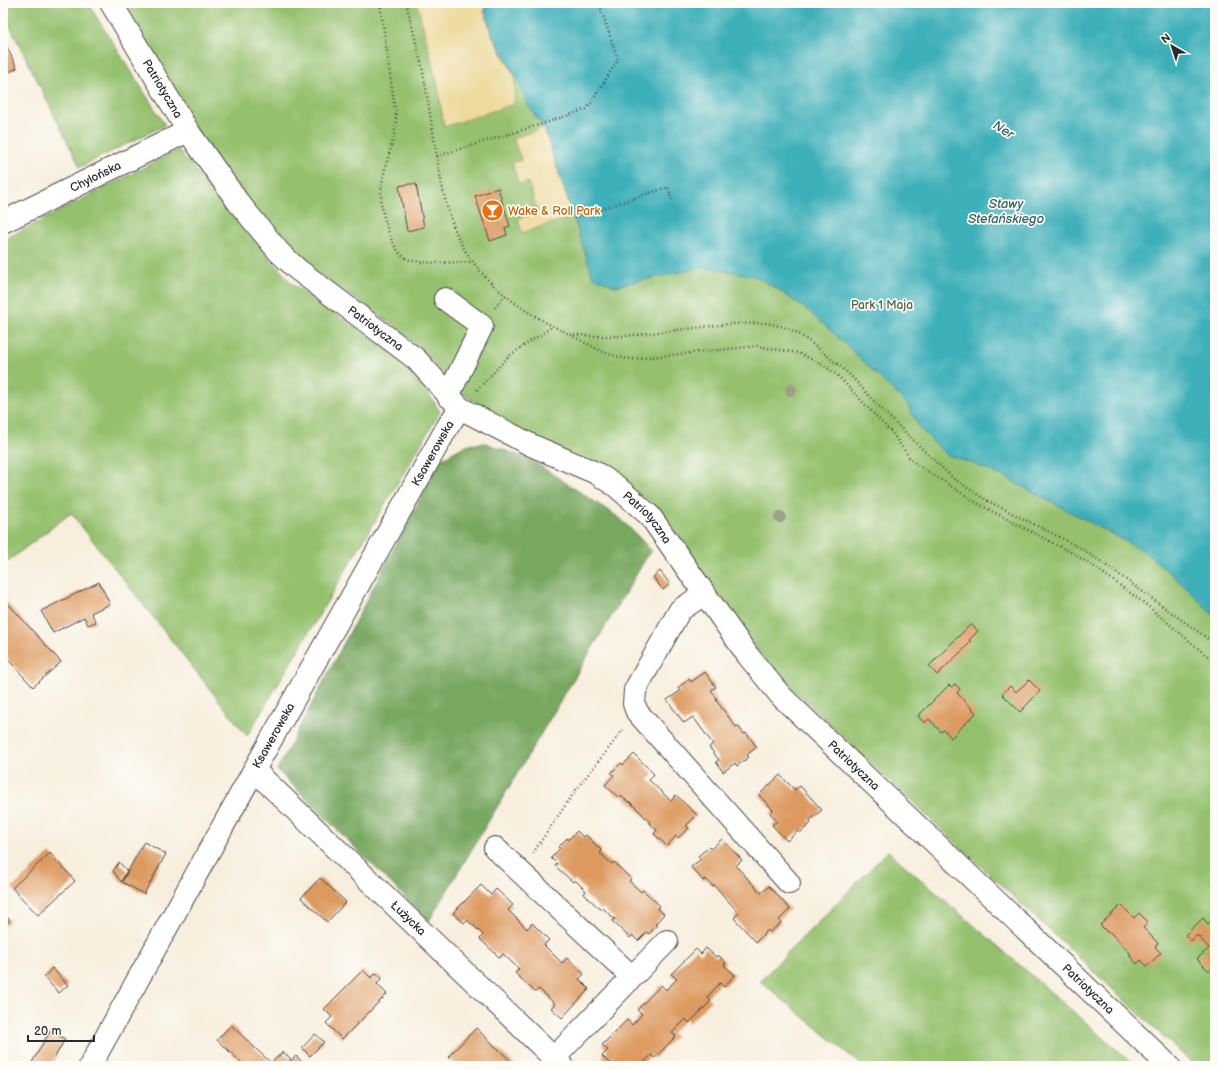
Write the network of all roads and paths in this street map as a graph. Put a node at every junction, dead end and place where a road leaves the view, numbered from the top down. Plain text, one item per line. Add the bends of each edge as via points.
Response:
1 (112, 3) edge
2 (380, 3) edge
3 (406, 3) edge
4 (599, 3) edge
5 (188, 131) junction
6 (437, 156) junction
7 (672, 200) dead end
8 (574, 218) dead end
9 (3, 222) edge
10 (472, 262) junction
11 (445, 299) dead end
12 (553, 326) junction
13 (568, 333) junction
14 (454, 402) junction
15 (704, 594) junction
16 (1215, 644) edge
17 (1215, 661) edge
18 (627, 725) dead end
19 (254, 770) junction
20 (495, 848) dead end
21 (520, 872) junction
22 (788, 883) dead end
23 (667, 941) dead end
24 (632, 977) junction
25 (558, 1062) edge
26 (90, 1066) edge
27 (1169, 1066) edge

1 - 5 street, Patriotyczna
2 - 10 path via 396,117 381,191 384,219 397,250 408,260
3 - 6 path via 423,75
4 - 6 path via 618,60 587,108
5 - 9 street, Chylońska
5 - 14 street, Patriotyczna via 238,202 279,252 297,269 416,359
6 - 10 path via 449,213
7 - 8 path via 668,187
10 - 12 path via 518,306
11 - 14 street, Ksawerowska via 482,326 470,352
12 - 13 path
12 - 14 path via 509,356
13 - 16 path via 625,336 767,322 796,332 848,373 890,418 954,479 986,500 1079,547
13 - 17 path via 624,359 757,346 798,353 810,358 838,376 893,434 916,464 982,506 1096,568
14 - 15 street, Patriotyczna via 531,445 596,473 616,486 650,516
14 - 19 street, Ksawerowska via 448,426
15 - 22 street via 680,610 635,690 634,704 637,712
15 - 27 street, Patriotyczna via 749,657 781,696
18 - 21 path via 575,791
19 - 25 street, Łużycka
19 - 26 street, Ksawerowska
20 - 21 street
21 - 24 street
23 - 24 street
24 - 25 street

